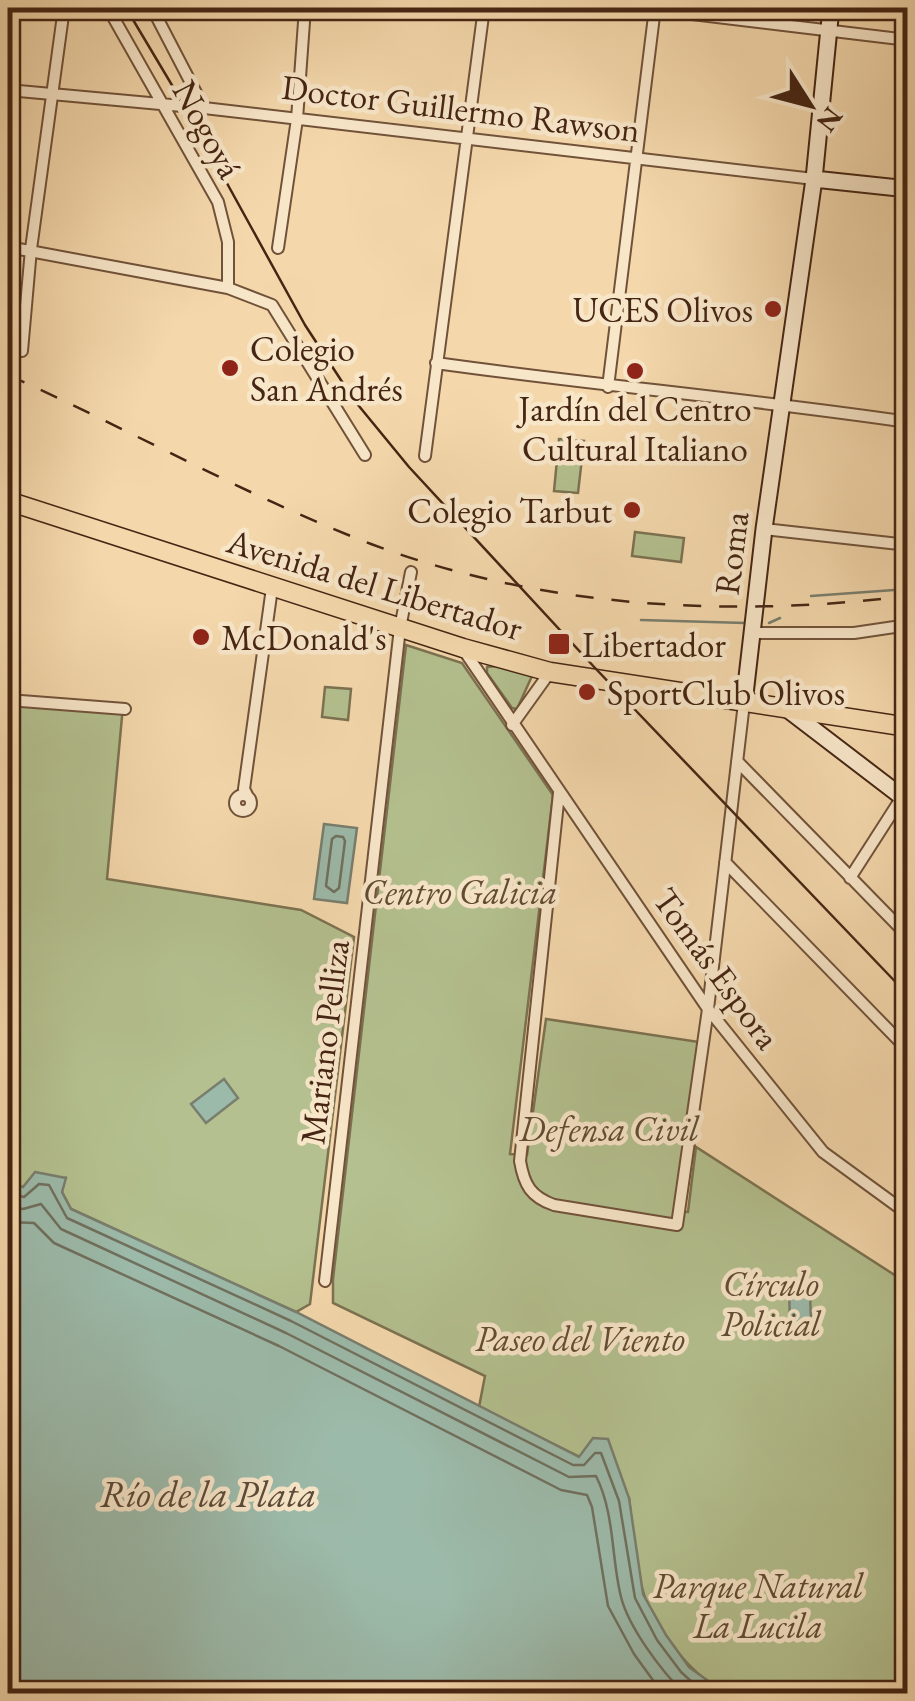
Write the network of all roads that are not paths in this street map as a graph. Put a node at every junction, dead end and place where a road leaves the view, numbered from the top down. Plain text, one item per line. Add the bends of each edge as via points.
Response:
1 (64, 8) edge
2 (108, 8) edge
3 (152, 8) edge
4 (304, 8) edge
5 (484, 8) edge
6 (651, 8) edge
7 (831, 8) edge
8 (828, 31) junction
9 (908, 40) edge
10 (8, 90) edge
11 (52, 95) junction
12 (163, 106) junction
13 (204, 108) junction
14 (297, 119) junction
15 (469, 139) junction
16 (636, 158) junction
17 (814, 179) junction
18 (908, 189) edge
19 (8, 247) edge
20 (278, 248) dead end
21 (32, 249) junction
22 (228, 288) junction
23 (22, 351) dead end
24 (436, 364) junction
25 (608, 387) junction
26 (13, 396) dead end
27 (783, 404) junction
28 (908, 422) edge
29 (365, 455) dead end
30 (425, 456) dead end
31 (8, 501) edge
32 (8, 522) edge
33 (764, 529) junction
34 (908, 545) edge
35 (411, 572) dead end
36 (272, 588) junction
37 (908, 625) edge
38 (400, 628) junction
39 (752, 633) junction
40 (462, 648) junction
41 (550, 672) junction
42 (8, 700) edge
43 (744, 702) junction
44 (786, 709) junction
45 (125, 710) dead end
46 (512, 725) junction
47 (908, 727) edge
48 (908, 750) edge
49 (737, 762) junction
50 (243, 793) dead end
51 (560, 793) junction
52 (905, 799) edge
53 (725, 862) junction
54 (850, 878) junction
55 (908, 936) edge
56 (708, 1009) junction
57 (908, 1050) edge
58 (908, 1214) edge
59 (324, 1281) dead end

1 - 11 street
2 - 12 street, Nogoyá
3 - 13 street
4 - 14 street
5 - 15 street
6 - 8 street
6 - 16 street
7 - 8 street, Roma
8 - 9 street
8 - 17 street, Roma
10 - 11 street, Doctor Guillermo Rawson
11 - 12 street, Doctor Guillermo Rawson
11 - 21 street
12 - 13 street, Doctor Guillermo Rawson
12 - 22 street, Nogoyá via 218,202 228,242
13 - 14 street, Doctor Guillermo Rawson
14 - 15 street, Doctor Guillermo Rawson
14 - 20 street
15 - 16 street, Doctor Guillermo Rawson
15 - 24 street
16 - 17 street, Doctor Guillermo Rawson
16 - 25 street
17 - 18 street, Doctor Guillermo Rawson
17 - 27 street, Roma
19 - 21 street
21 - 22 street
21 - 23 street
22 - 29 street via 272,305
24 - 25 street
24 - 30 street
25 - 27 street
26 - 31 street
27 - 28 street
27 - 33 street, Roma
31 - 32 street
31 - 36 main road, Avenida del Libertador
33 - 34 street
33 - 39 street, Roma
35 - 38 street, Mariano Pelliza
36 - 38 main road, Avenida del Libertador
36 - 50 street
37 - 39 street via 854,633
38 - 40 main road, Avenida del Libertador
38 - 59 street, Mariano Pelliza
39 - 43 street, Roma
40 - 41 main road, Avenida del Libertador
40 - 46 street, Tomás Espora
41 - 43 main road, Avenida del Libertador
41 - 46 street
42 - 45 street
43 - 44 main road, Avenida del Libertador
43 - 49 street, Roma
44 - 47 main road, Avenida del Libertador
44 - 52 street
46 - 51 street, Tomás Espora
48 - 52 street
49 - 53 street, Roma
49 - 54 street
51 - 56 street, Tomás Espora
51 - 56 street, Roma via 520,1161 528,1190 554,1205 677,1225
52 - 54 street
53 - 56 street, Roma
53 - 57 street
54 - 55 street
56 - 58 street, Tomás Espora via 823,1152

